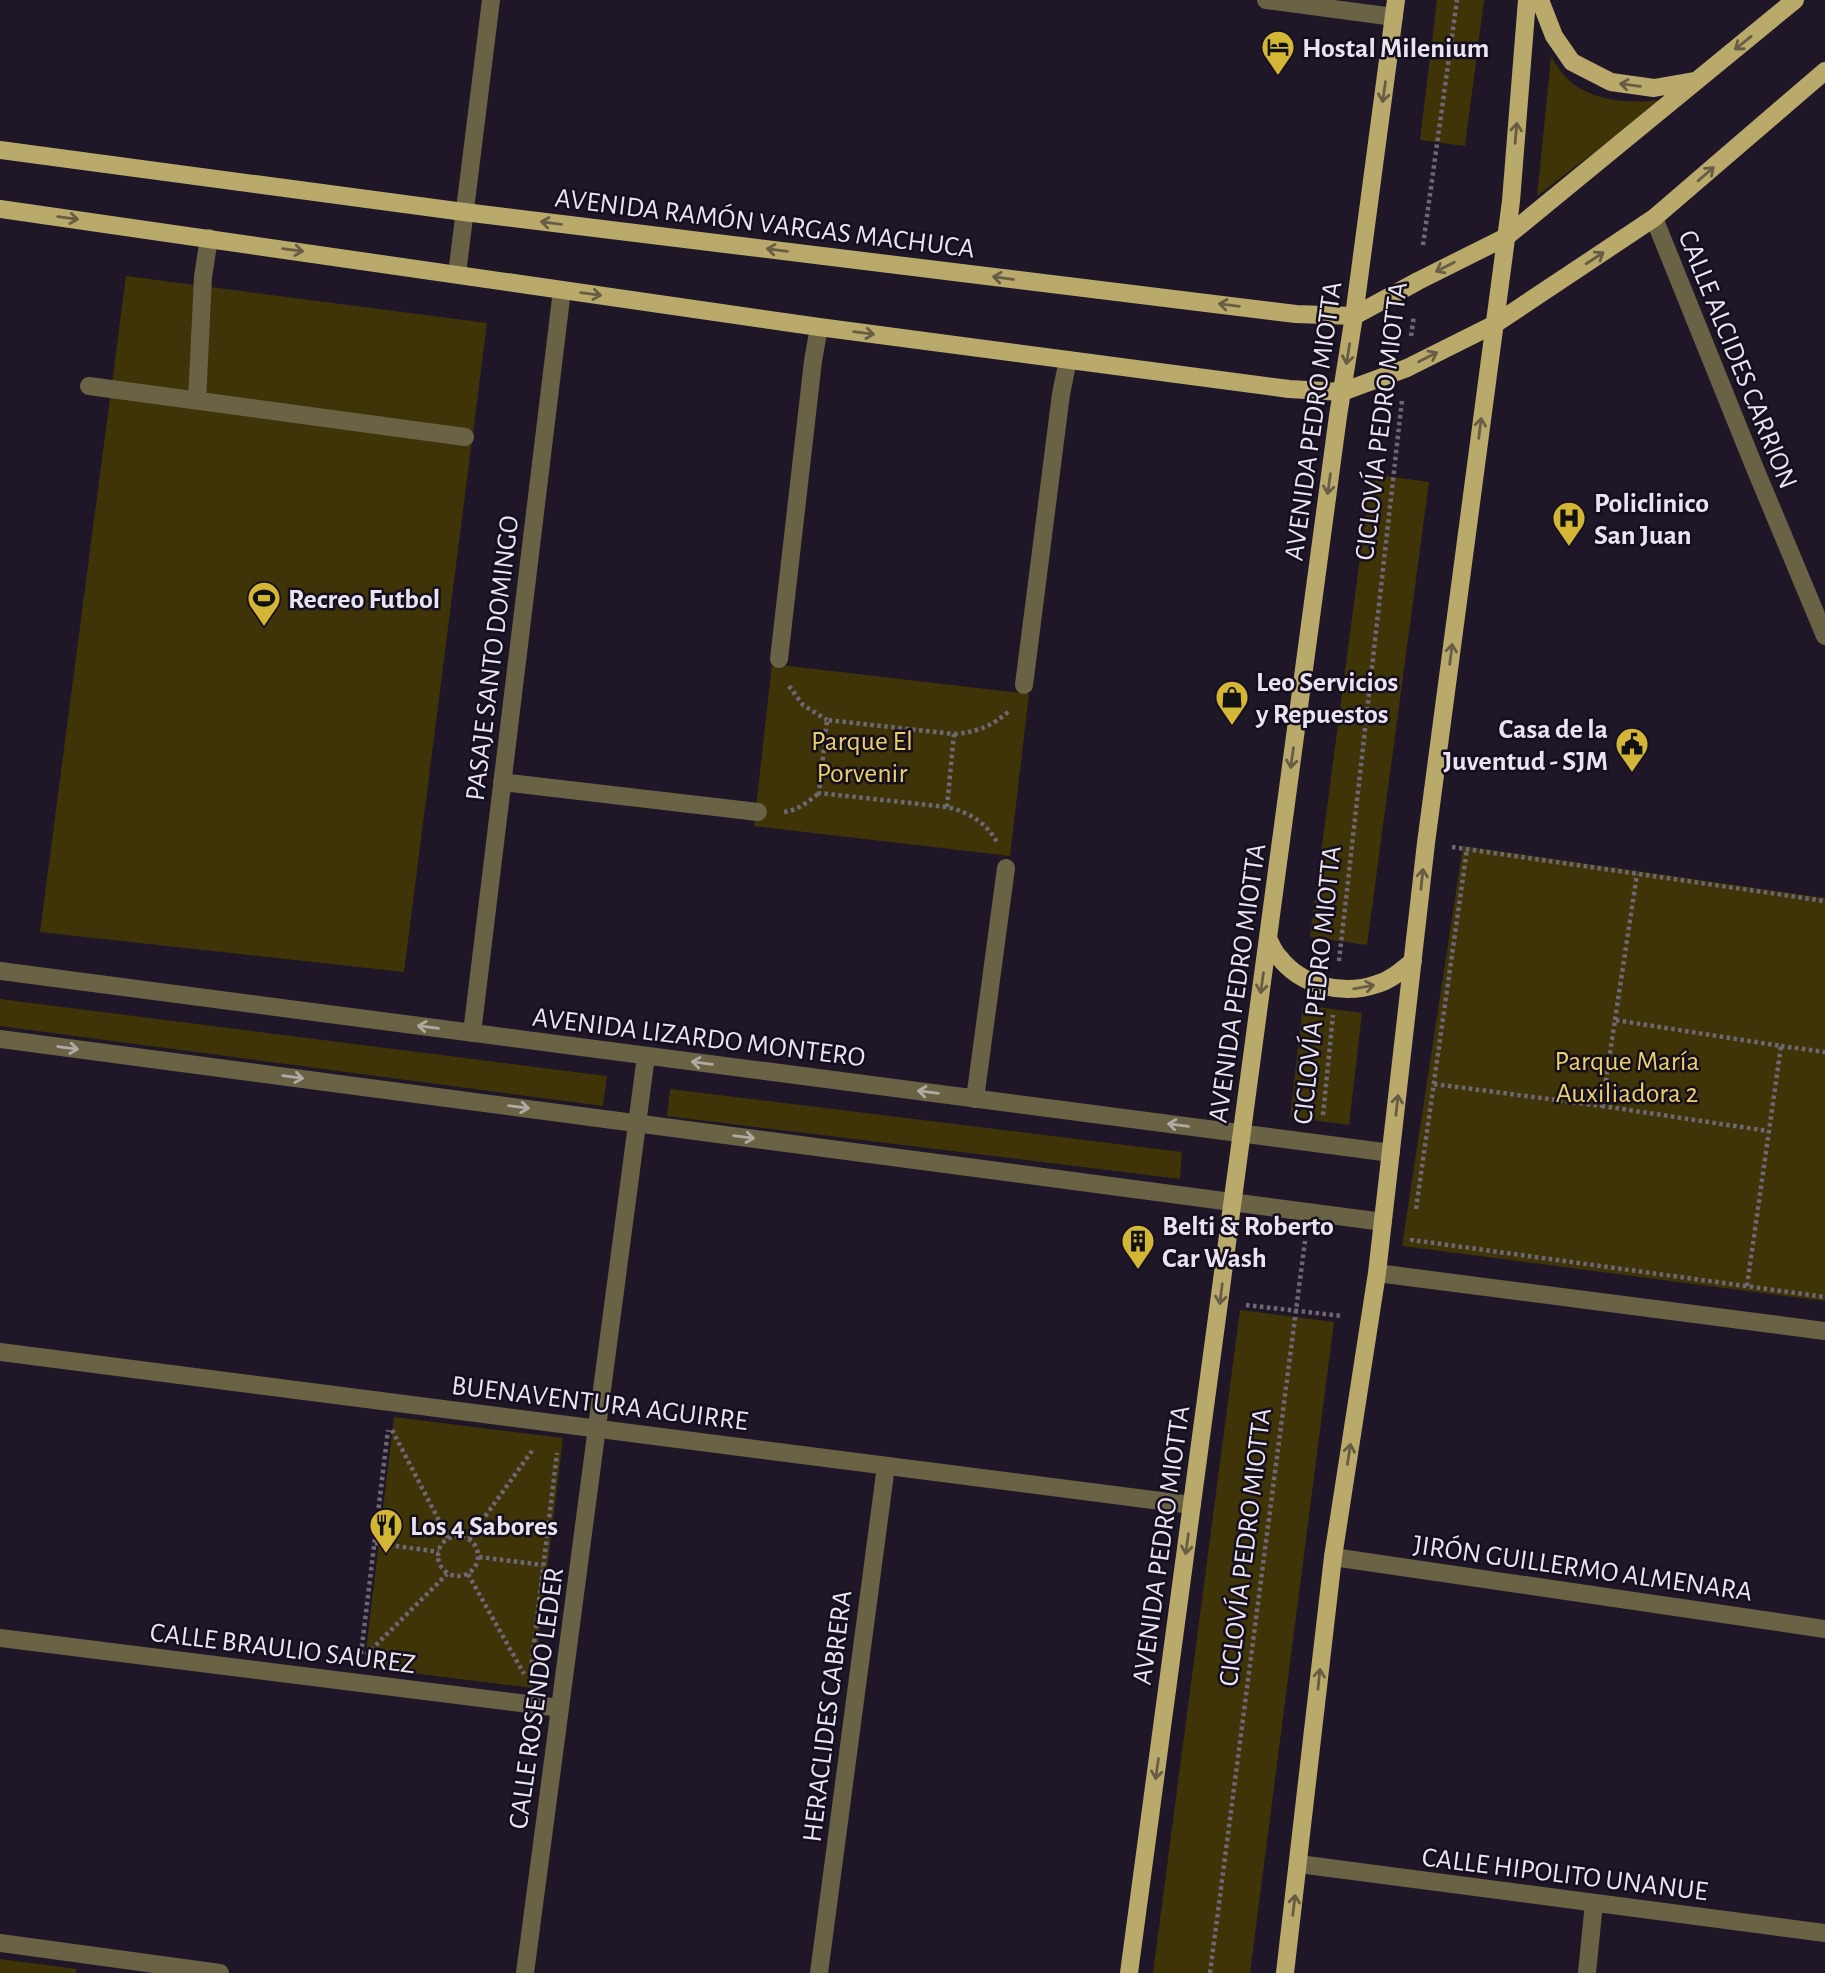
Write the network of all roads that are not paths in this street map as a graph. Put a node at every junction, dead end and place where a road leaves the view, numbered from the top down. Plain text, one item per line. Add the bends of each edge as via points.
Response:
1 (491, 0) edge
2 (1266, 0) edge
3 (1527, 0) edge
4 (1540, 0) edge
5 (1795, 0) edge
6 (1395, 8) edge
7 (1825, 71) edge
8 (1698, 80) junction
9 (0, 150) edge
10 (0, 209) edge
11 (464, 212) junction
12 (1654, 218) junction
13 (1506, 237) junction
14 (209, 238) junction
15 (457, 274) junction
16 (562, 290) junction
17 (1354, 316) junction
18 (1495, 324) junction
19 (819, 327) junction
20 (1068, 360) junction
21 (89, 387) dead end
22 (1342, 392) junction
23 (197, 401) junction
24 (465, 437) dead end
25 (1825, 636) edge
26 (779, 659) road end
27 (1024, 685) road end
28 (502, 782) junction
29 (758, 812) road end
30 (1006, 868) road end
31 (1268, 938) junction
32 (1413, 961) junction
33 (0, 971) edge
34 (472, 1033) junction
35 (0, 1039) edge
36 (646, 1056) junction
37 (975, 1099) junction
38 (637, 1123) junction
39 (1242, 1133) junction
40 (1391, 1153) junction
41 (1233, 1202) junction
42 (1383, 1222) junction
43 (1377, 1273) junction
44 (1825, 1331) edge
45 (0, 1352) edge
46 (597, 1428) junction
47 (886, 1466) junction
48 (1192, 1505) junction
49 (1333, 1557) junction
50 (1825, 1629) edge
51 (0, 1638) edge
52 (560, 1708) junction
53 (1299, 1864) junction
54 (1594, 1903) junction
55 (1825, 1933) edge
56 (0, 1943) edge
57 (220, 1973) edge
58 (525, 1973) edge
59 (819, 1973) edge
60 (1129, 1973) edge
61 (1285, 1973) edge
62 (1587, 1973) edge

1 - 11 street
2 - 6 street
13 -> 3 main road
8 -> 4 main road via 1654,88 1611,82 1572,62 1554,36
5 -> 8 main road
6 -> 17 main road, AVENIDA PEDRO MIOTTA
12 -> 7 main road
8 - 13 main road
9 - 11 main road, AVENIDA RAMÓN VARGAS MACHUCA
10 -> 14 main road
11 - 15 street
17 -> 11 main road, AVENIDA RAMÓN VARGAS MACHUCA via 1296,314
18 -> 12 main road
12 - 25 street, CALLE ALCIDES CARRION
13 -> 17 main road
13 - 18 main road
14 -> 15 main road
14 - 23 street
15 - 16 main road
16 -> 19 main road
16 - 28 street, PASAJE SANTO DOMINGO
17 -> 22 main road, AVENIDA PEDRO MIOTTA
22 -> 18 main road via 1407,368
32 -> 18 main road
19 -> 20 main road
19 - 26 street
20 - 22 main road
20 - 27 street
21 - 23 street
22 -> 31 main road, AVENIDA PEDRO MIOTTA
23 - 24 street
28 - 29 street
28 - 34 street, PASAJE SANTO DOMINGO
30 - 37 street
31 -> 32 main road via 1278,957 1295,973 1336,989 1378,984
31 -> 39 main road, AVENIDA PEDRO MIOTTA
40 -> 32 main road
34 -> 33 street, AVENIDA LIZARDO MONTERO
34 - 36 street, AVENIDA LIZARDO MONTERO
35 -> 38 street
37 -> 36 street, AVENIDA LIZARDO MONTERO
36 - 38 street, CALLE ROSENDO LEDER
39 -> 37 street, AVENIDA LIZARDO MONTERO
38 -> 41 street
38 - 46 street, CALLE ROSENDO LEDER
39 - 40 street, AVENIDA LIZARDO MONTERO
39 - 41 main road, AVENIDA PEDRO MIOTTA
40 - 42 main road
41 - 42 street
41 -> 48 main road, AVENIDA PEDRO MIOTTA
42 - 43 main road
43 - 44 street
49 -> 43 main road
45 - 46 street, BUENAVENTURA AGUIRRE
46 - 47 street, BUENAVENTURA AGUIRRE
46 - 52 street, CALLE ROSENDO LEDER
47 - 48 street, BUENAVENTURA AGUIRRE
47 - 59 street, HERACLIDES CABRERA
48 -> 60 main road, AVENIDA PEDRO MIOTTA
49 - 50 street, JIRÓN GUILLERMO ALMENARA
53 -> 49 main road
51 - 52 street, CALLE BRAULIO SAUREZ
52 - 58 street, CALLE ROSENDO LEDER
53 - 54 street, CALLE HIPOLITO UNANUE
61 -> 53 main road
54 - 55 street, CALLE HIPOLITO UNANUE
54 - 62 street
56 - 57 street

